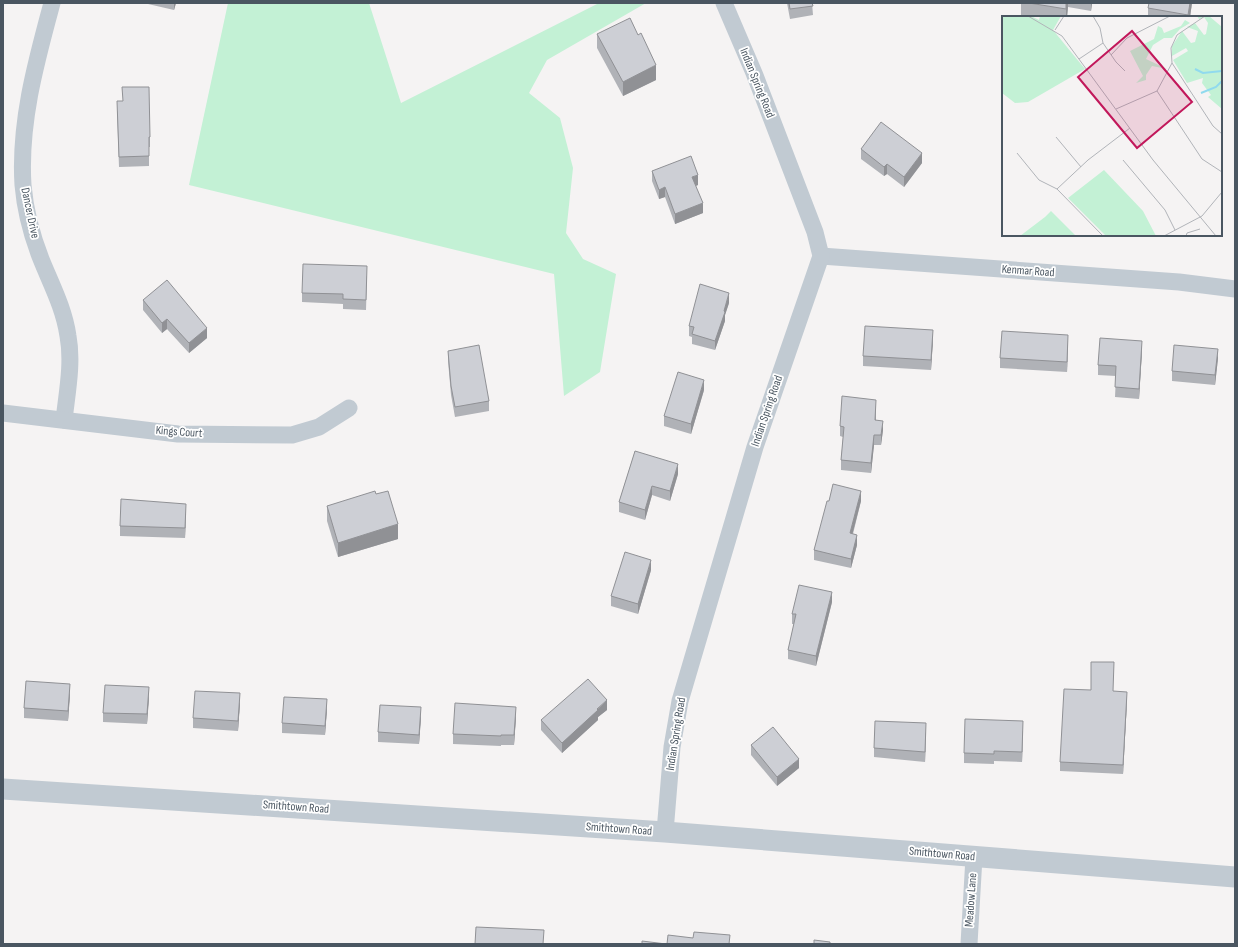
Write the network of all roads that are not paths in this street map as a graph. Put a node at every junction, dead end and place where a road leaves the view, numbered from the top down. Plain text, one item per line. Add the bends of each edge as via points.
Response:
1 (52, 3) edge
2 (724, 3) edge
3 (821, 256) junction
4 (1235, 289) edge
5 (349, 408) dead end
6 (3, 414) edge
7 (64, 420) junction
8 (3, 789) edge
9 (665, 832) junction
10 (974, 857) junction
11 (1235, 877) edge
12 (969, 944) edge

1 - 7 street, Dancer Drive via 26,112 23,186 31,228 62,309 68,336 70,364
2 - 3 street, Indian Spring Road via 754,73
3 - 4 street, Kenmar Road via 1179,282
3 - 9 street, Indian Spring Road via 755,447 680,701 672,747
5 - 7 street, Kings Court via 319,427 292,435 178,434
6 - 7 street, Kings Court
8 - 9 street, Smithtown Road
9 - 10 street, Smithtown Road
10 - 11 street, Smithtown Road
10 - 12 street, Meadow Lane

